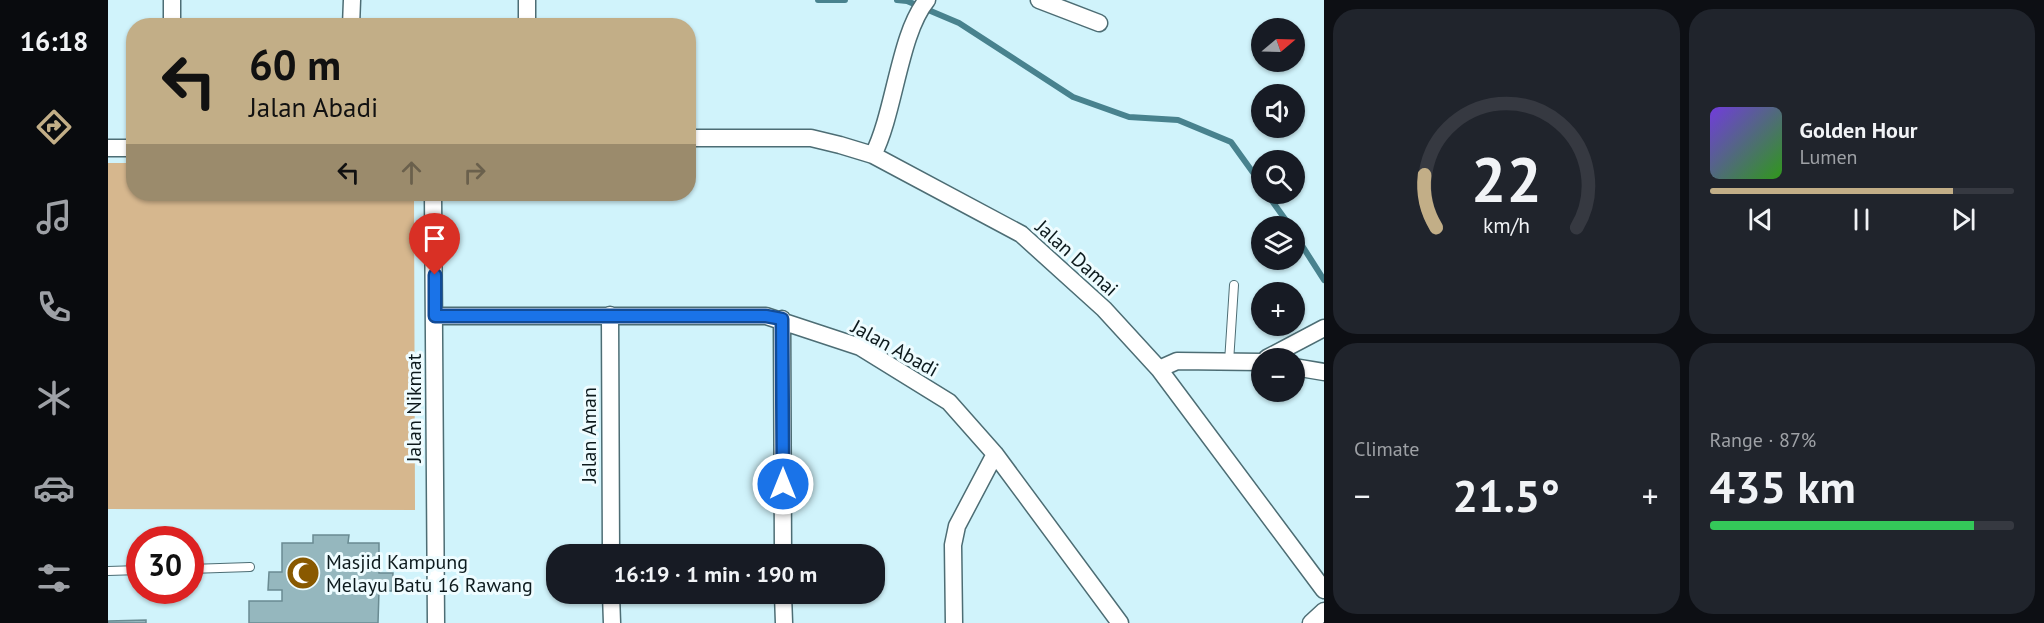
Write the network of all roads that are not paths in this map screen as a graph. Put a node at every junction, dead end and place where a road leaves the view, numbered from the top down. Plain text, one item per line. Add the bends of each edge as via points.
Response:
1 (172, 0) edge
2 (352, 0) edge
3 (527, 0) edge
4 (1039, 0) edge
5 (922, 8) edge
6 (172, 18) edge
7 (351, 18) edge
8 (527, 18) edge
9 (1099, 23) dead end
10 (696, 138) edge
11 (108, 148) edge
12 (126, 148) edge
13 (873, 155) junction
14 (433, 201) edge
15 (1234, 285) dead end
16 (610, 315) junction
17 (435, 316) junction
18 (782, 319) junction
19 (1324, 328) edge
20 (1286, 348) edge
21 (1251, 362) edge
22 (1229, 363) junction
23 (1159, 369) junction
24 (1305, 369) edge
25 (1324, 372) edge
26 (995, 454) junction
27 (611, 544) edge
28 (783, 544) edge
29 (250, 567) dead end
30 (204, 569) edge
31 (126, 570) edge
32 (108, 571) edge
33 (1324, 590) edge
34 (611, 604) edge
35 (783, 604) edge
36 (1324, 611) edge
37 (436, 623) edge
38 (612, 623) edge
39 (784, 623) edge
40 (954, 623) edge
41 (1120, 623) edge
42 (1311, 623) edge

1 - 6 street
2 - 7 street
3 - 8 street
4 - 9 street
5 - 13 street via 882,138
10 - 13 street, Jalan Damai via 811,138
11 - 12 street
13 - 23 street, Jalan Damai via 1021,234 1104,309
14 - 17 street, Jalan Nikmat
15 - 22 lane
16 - 17 street, Jalan Abadi
16 - 18 street, Jalan Abadi
16 - 27 street, Jalan Aman
17 - 37 street, Jalan Nikmat
18 - 26 street, Jalan Abadi via 860,347 949,402
18 - 28 street
19 - 20 street
21 - 22 street
22 - 23 street via 1177,361
23 - 33 street, Jalan Damai
24 - 25 street
26 - 40 street via 957,526 953,545
26 - 41 street, Jalan Abadi
29 - 30 lane
31 - 32 lane
34 - 38 street
35 - 39 street
36 - 42 street

